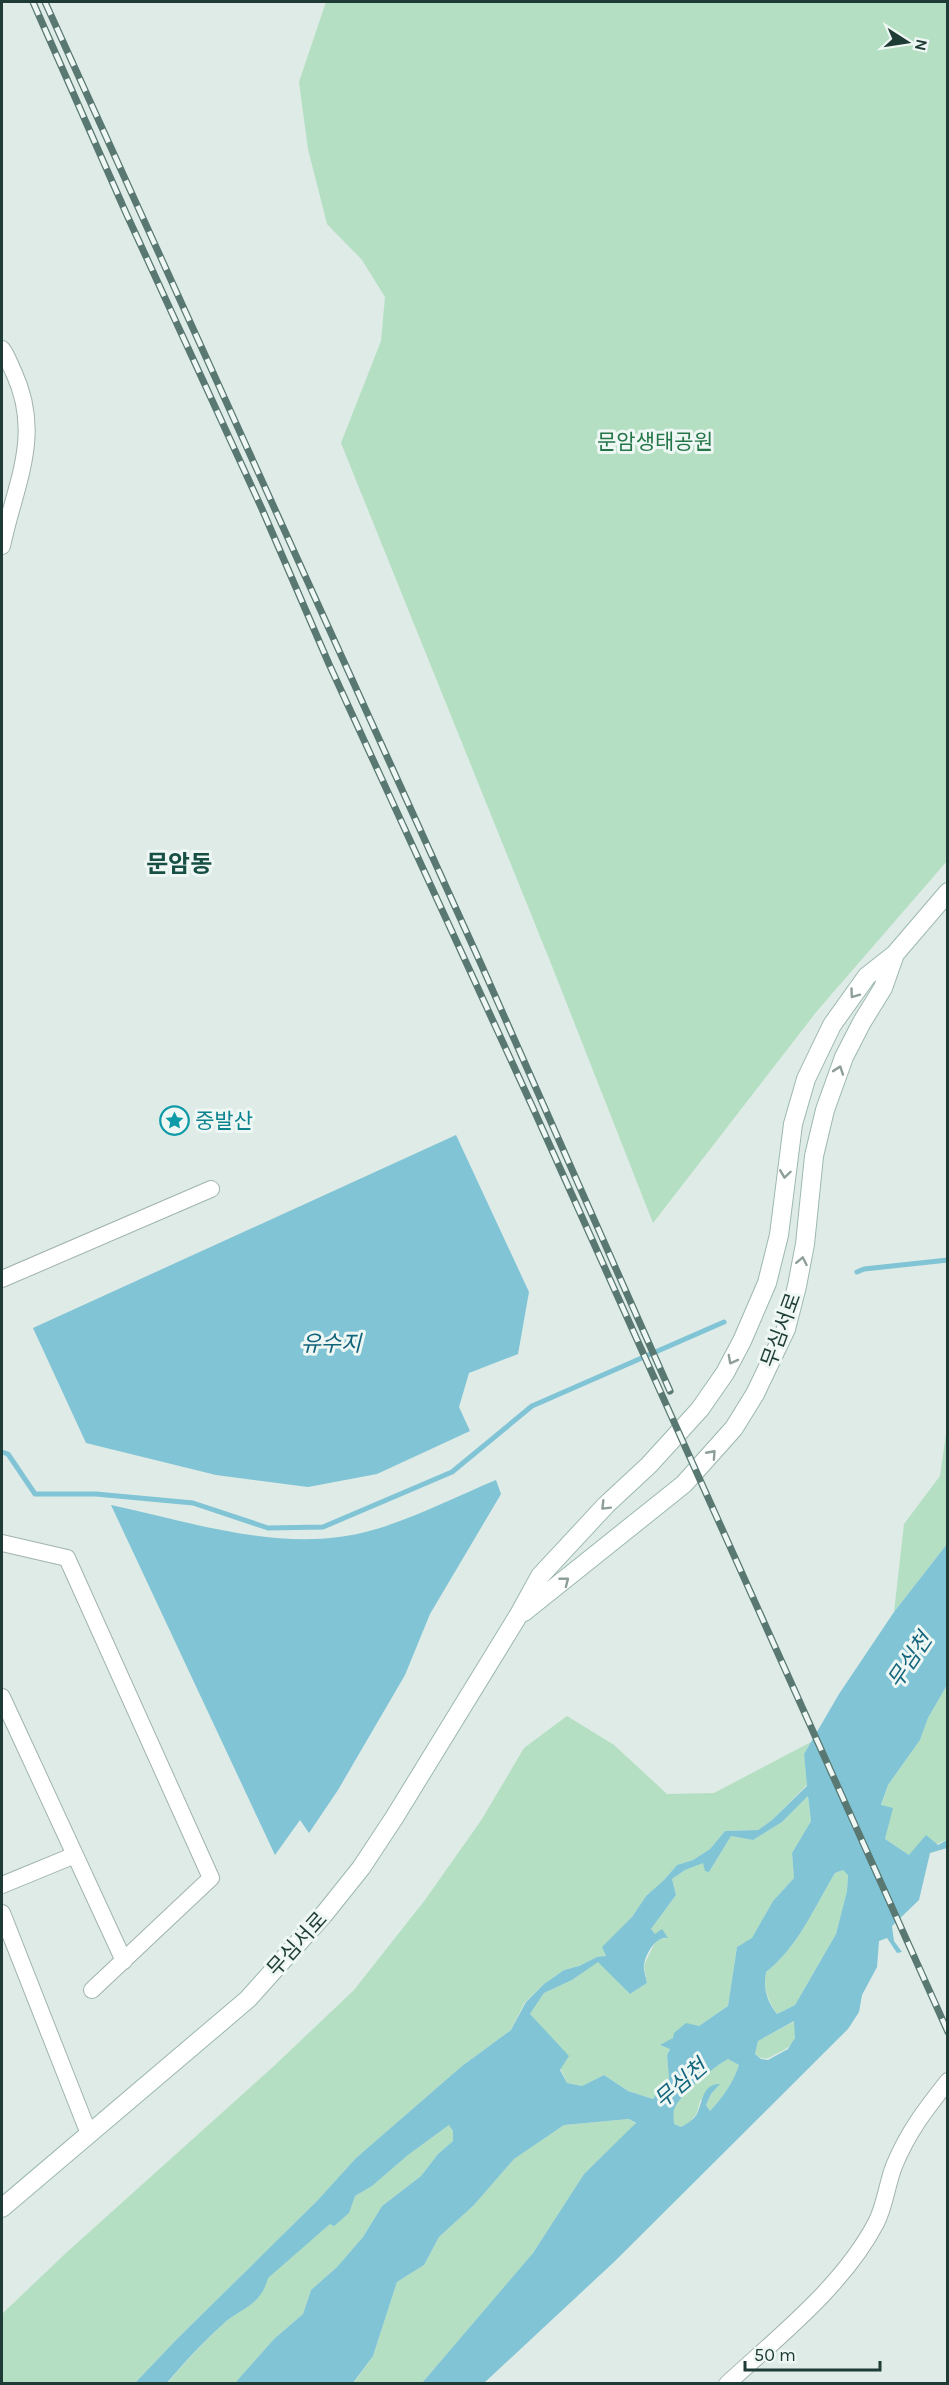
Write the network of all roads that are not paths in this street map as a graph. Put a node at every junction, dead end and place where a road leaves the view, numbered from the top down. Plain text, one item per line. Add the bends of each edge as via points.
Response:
1 (2, 349) edge
2 (2, 546) edge
3 (948, 892) edge
4 (895, 954) junction
5 (211, 1189) dead end
6 (2, 1279) edge
7 (2, 1543) edge
8 (518, 1616) junction
9 (2, 1697) edge
10 (75, 1855) junction
11 (2, 1885) edge
12 (2, 1913) edge
13 (124, 1961) junction
14 (92, 1990) dead end
15 (948, 2081) edge
16 (89, 2134) junction
17 (2, 2208) edge
18 (727, 2384) edge

1 - 2 street via 19,384 26,411 27,449
3 - 4 street, 무심서로
4 -> 8 street, 무심서로 via 867,976 837,1017 806,1079 793,1125 779,1235 767,1283 725,1373 700,1409 650,1465 606,1505 540,1576
8 -> 4 street, 무심서로 via 684,1484 734,1428 755,1394 786,1329 797,1286 814,1156 825,1110 844,1057 883,988
5 - 6 street
7 - 13 street via 67,1558 212,1878
8 - 16 street, 무심서로 via 394,1818 325,1913 248,1999
9 - 10 street
10 - 11 street
10 - 13 street
12 - 16 street
13 - 14 street
15 - 18 street via 912,2127 877,2221 845,2270
16 - 17 street, 무심서로

